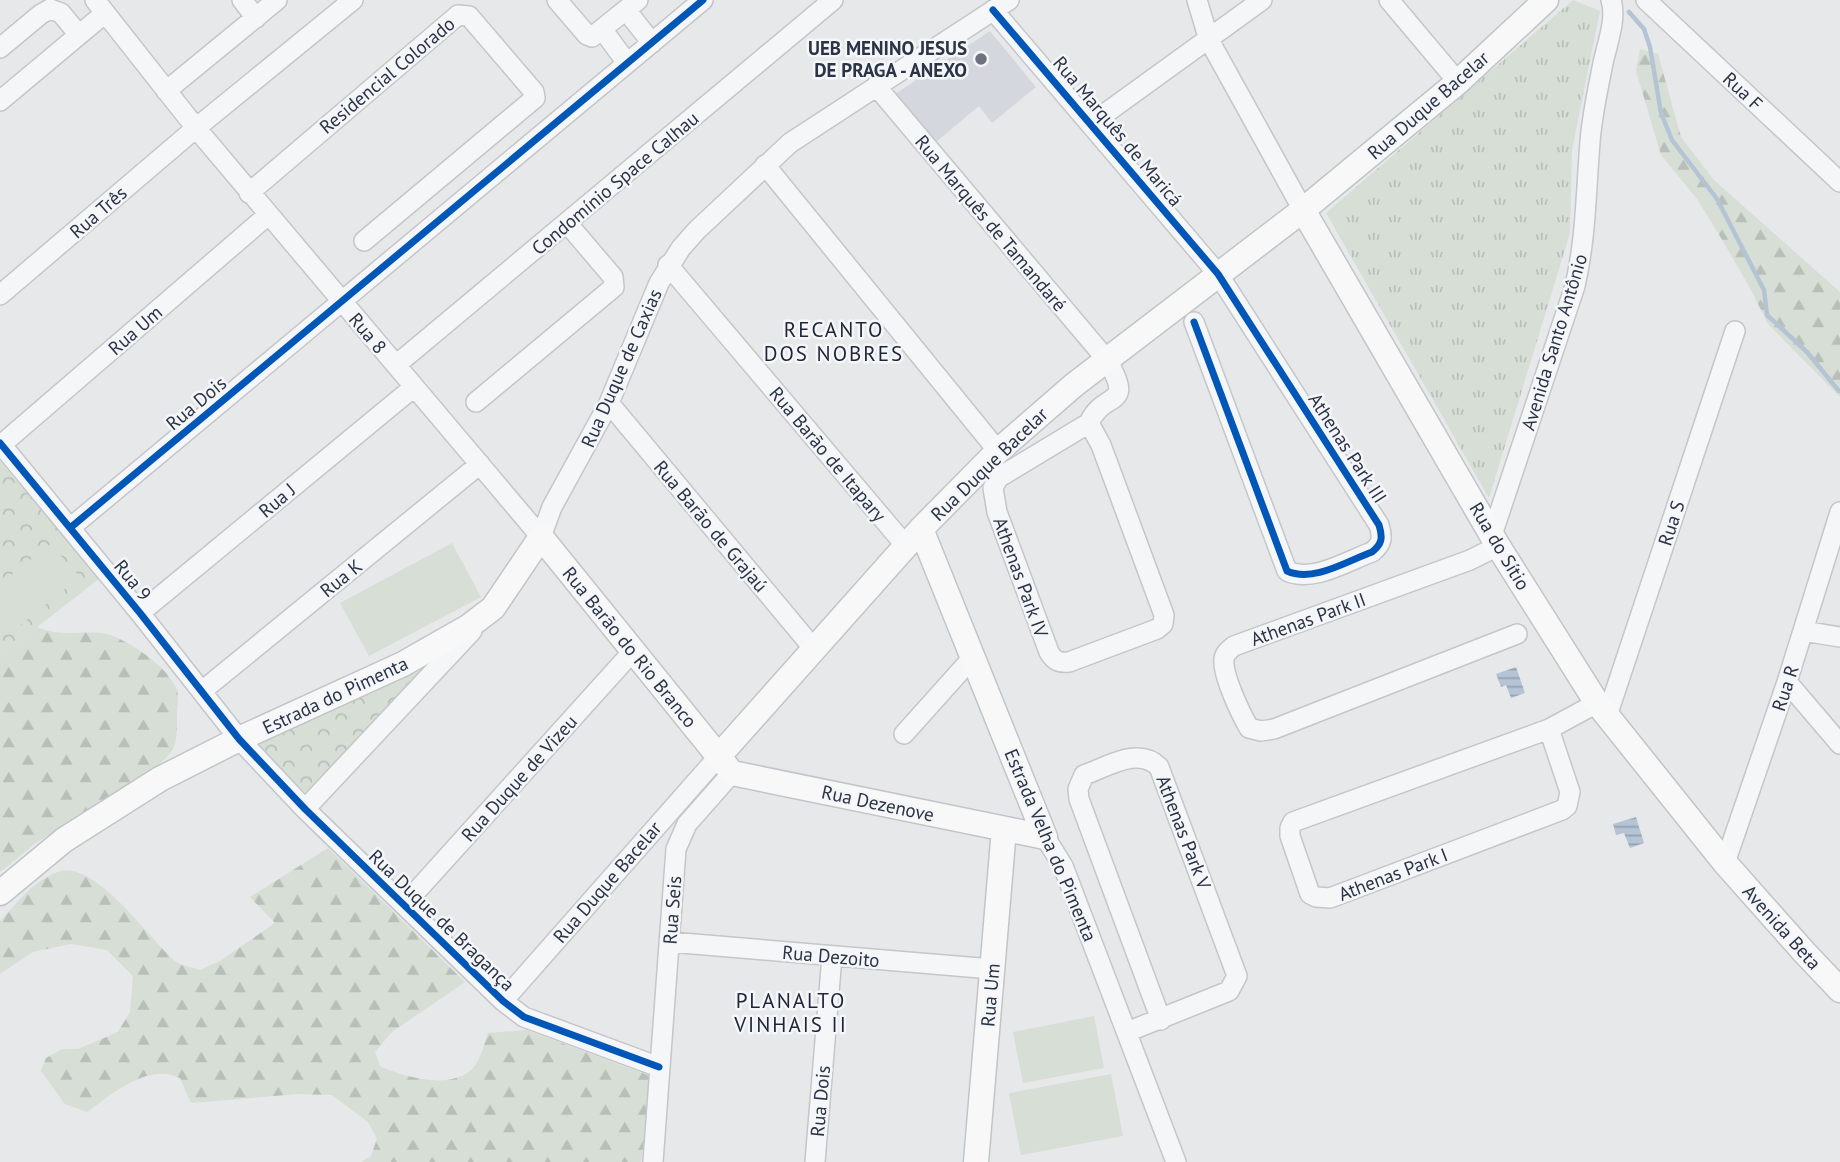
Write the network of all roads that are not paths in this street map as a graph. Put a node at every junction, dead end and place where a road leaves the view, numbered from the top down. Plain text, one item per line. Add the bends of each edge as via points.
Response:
1 (242, 0) edge
2 (277, 0) edge
3 (353, 0) edge
4 (557, 0) edge
5 (703, 0) edge
6 (834, 0) edge
7 (1197, 0) edge
8 (1262, 0) edge
9 (1390, 0) edge
10 (1546, 0) edge
11 (1619, 0) edge
12 (1646, 0) edge
13 (632, 5) edge
14 (1001, 5) edge
15 (99, 7) edge
16 (1611, 10) edge
17 (256, 18) junction
18 (602, 29) junction
19 (79, 35) junction
20 (648, 38) junction
21 (1209, 40) junction
22 (0, 48) edge
23 (627, 63) junction
24 (1458, 82) junction
25 (876, 86) junction
26 (166, 91) junction
27 (0, 101) edge
28 (1091, 123) junction
29 (196, 128) junction
30 (765, 164) junction
31 (1840, 182) edge
32 (249, 192) junction
33 (1303, 210) junction
34 (268, 215) junction
35 (567, 223) junction
36 (364, 241) dead end
37 (668, 265) junction
38 (1218, 274) junction
39 (0, 295) edge
40 (342, 302) junction
41 (1194, 322) dead end
42 (1735, 331) dead end
43 (1107, 360) junction
44 (396, 365) junction
45 (414, 387) junction
46 (476, 402) dead end
47 (609, 403) junction
48 (1089, 423) junction
49 (1, 444) edge
50 (998, 451) junction
51 (480, 464) junction
52 (1840, 512) edge
53 (71, 528) junction
54 (541, 537) junction
55 (914, 538) junction
56 (1495, 541) junction
57 (493, 608) junction
58 (141, 613) junction
59 (1803, 631) junction
60 (1517, 634) dead end
61 (1840, 637) edge
62 (814, 649) junction
63 (634, 650) junction
64 (973, 657) junction
65 (1787, 682) junction
66 (202, 691) junction
67 (1602, 709) junction
68 (1549, 729) junction
69 (904, 734) dead end
70 (239, 739) junction
71 (1840, 744) edge
72 (725, 765) junction
73 (305, 809) junction
74 (1004, 829) junction
75 (1045, 837) junction
76 (1725, 863) junction
77 (0, 893) edge
78 (404, 905) junction
79 (670, 942) junction
80 (832, 956) junction
81 (992, 969) junction
82 (1840, 990) edge
83 (503, 1001) junction
84 (1161, 1020) junction
85 (1127, 1032) junction
86 (659, 1067) junction
87 (653, 1162) edge
88 (815, 1162) edge
89 (976, 1162) edge
90 (1176, 1162) edge

1 - 17 street
2 - 17 street
3 - 29 street, Rua Três
4 - 18 street via 587,35 592,37
5 - 20 street, Rua Dois
6 - 35 street, Condomínio Space Calhau
7 - 21 street
8 - 21 street
9 - 24 street
10 - 24 main road, Rua Duque Bacelar
11 - 16 street, Avenida Santo Antônio
12 - 31 street, Rua F
13 - 18 street
13 - 20 street
14 - 25 street, Rua Duque de Caxias
14 - 28 street, Rua Marquês de Maricá
15 - 19 street
15 - 26 street, Rua 8
16 - 56 street, Avenida Santo Antônio via 1590,142 1586,230 1579,267
17 - 26 street
18 - 23 street
19 - 22 street via 61,13 50,9
19 - 27 street
20 - 23 street, Rua Dois
21 - 28 street
21 - 33 street
23 - 40 street, Rua Dois
24 - 33 main road, Rua Duque Bacelar
25 - 30 street, Rua Duque de Caxias via 807,130
25 - 43 street, Rua Marquês de Tamandaré
26 - 29 street, Rua 8
28 - 38 street, Rua Marquês de Maricá
29 - 32 street, Rua 8
29 - 39 street, Rua Três
30 - 37 street, Rua Duque de Caxias
30 - 50 street
32 - 34 street, Rua 8
32 - 36 street, Residencial Colorado via 458,15 469,16 534,92 534,98
33 - 38 main road, Rua Duque Bacelar
33 - 56 main road, Rua do Sítio
34 - 40 street, Rua 8
34 - 49 street, Rua Um
35 - 44 street, Condomínio Space Calhau
35 - 46 street via 613,277 614,287
37 - 47 street, Rua Duque de Caxias
37 - 55 street, Rua Barão de Itapary
38 - 41 street, Athenas Park III via 1379,525 1380,545 1372,552 1310,576 1287,571
38 - 43 main road, Rua Duque Bacelar
40 - 44 street, Rua 8
40 - 53 street, Rua Dois
42 - 67 street, Rua S
43 - 48 street, Athenas Park IV via 1120,389
43 - 50 main road, Rua Duque Bacelar
44 - 45 street, Rua 8
45 - 51 street, Rua 8
45 - 58 street, Rua J
47 - 54 street, Rua Duque de Caxias
47 - 62 street, Rua Barão de Grajaú
48 - 48 street, Athenas Park IV via 998,478 993,488 997,512 1049,652 1060,663 1163,624 1164,615
49 - 53 street, Rua 9
50 - 55 main road, Rua Duque Bacelar
51 - 54 street, Rua 8
51 - 66 street, Rua K
52 - 59 street, Rua R
53 - 58 street, Rua 9
54 - 57 main road, Rua Duque de Caxias
54 - 63 main road, Rua Barão do Rio Branco
55 - 62 main road, Rua Duque Bacelar
55 - 64 main road, Estrada Velha do Pimenta
56 - 60 street, Athenas Park II via 1469,560 1234,646 1227,652 1225,672 1249,728 1261,731
56 - 67 main road, Rua do Sítio
57 - 70 main road, Estrada do Pimenta via 425,652
57 - 73 street, Rua Duque de Caxias
58 - 66 street, Rua 9
59 - 61 street
59 - 65 street, Rua R
62 - 72 main road, Rua Duque Bacelar
63 - 72 main road, Rua Barão do Rio Branco
63 - 78 street, Rua Duque de Vizeu
64 - 69 street
64 - 75 main road, Estrada Velha do Pimenta
65 - 71 street
65 - 76 street, Rua R
66 - 70 street, Rua 9
67 - 68 street, Athenas Park I
67 - 76 main road, Rua do Sítio
68 - 68 street, Athenas Park I via 1293,822 1290,836 1310,894 1329,898 1562,810 1570,792
70 - 73 street, Rua Duque de Bragança
70 - 77 main road, Estrada do Pimenta via 116,805 64,840
72 - 74 main road, Rua Dezenove
72 - 79 street, Rua Seis via 676,849
72 - 83 street, Rua Duque Bacelar
73 - 78 street, Rua Duque de Bragança
74 - 75 main road, Rua Dezenove
74 - 81 main road, Rua Um
75 - 85 street, Estrada Velha do Pimenta via 1063,866
76 - 82 main road, Avenida Beta
78 - 83 street, Rua Duque de Bragança
79 - 80 street, Rua Dezoito
79 - 86 street, Rua Seis
80 - 81 street, Rua Dezoito
80 - 88 street, Rua Dois
81 - 89 main road, Rua Um
83 - 86 street, Rua Duque de Bragança via 524,1017
84 - 84 street, Athenas Park V via 1229,991 1237,976 1159,767 1138,756 1084,775 1078,789
84 - 85 street, Athenas Park V
85 - 90 street, Estrada Velha do Pimenta
86 - 87 street, Rua Seis

